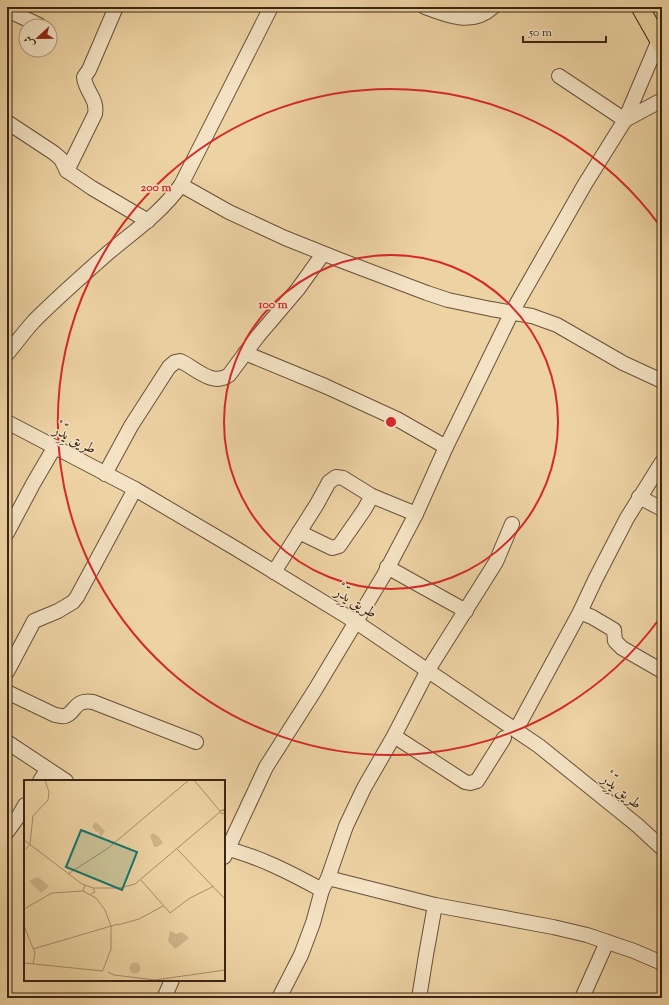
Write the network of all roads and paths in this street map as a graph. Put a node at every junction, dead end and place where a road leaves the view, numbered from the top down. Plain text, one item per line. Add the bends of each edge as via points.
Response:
1 (116, 7) edge
2 (271, 7) edge
3 (425, 7) edge
4 (493, 7) edge
5 (640, 7) edge
6 (7, 10) edge
7 (24, 18) edge
8 (660, 43) edge
9 (559, 76) dead end
10 (662, 100) edge
11 (625, 120) junction
12 (7, 122) edge
13 (67, 171) junction
14 (181, 185) junction
15 (148, 221) junction
16 (323, 254) junction
17 (512, 312) junction
18 (245, 353) junction
19 (7, 354) edge
20 (662, 381) edge
21 (7, 422) edge
22 (446, 447) junction
23 (54, 448) junction
24 (662, 462) edge
25 (105, 474) junction
26 (135, 489) junction
27 (372, 496) junction
28 (639, 497) junction
29 (662, 510) edge
30 (416, 514) junction
31 (512, 524) dead end
32 (299, 532) junction
33 (7, 533) edge
34 (387, 567) junction
35 (274, 572) junction
36 (466, 611) junction
37 (580, 612) junction
38 (356, 622) junction
39 (8, 664) edge
40 (428, 670) junction
41 (662, 671) edge
42 (7, 692) edge
43 (516, 730) junction
44 (394, 736) junction
45 (504, 738) dead end
46 (7, 742) edge
47 (196, 742) dead end
48 (44, 775) edge
49 (62, 780) edge
50 (24, 807) edge
51 (7, 832) edge
52 (662, 848) edge
53 (225, 851) edge
54 (325, 884) junction
55 (436, 905) junction
56 (607, 942) junction
57 (662, 963) edge
58 (172, 981) edge
59 (164, 998) edge
60 (279, 998) edge
61 (419, 998) edge
62 (582, 998) edge

1 - 13 street via 84,77 96,107 95,114
2 - 14 street
3 - 4 street via 458,18 480,15
5 - 8 main road
6 - 7 street
8 - 11 street
9 - 11 street
10 - 11 street
11 - 17 street via 585,184
12 - 13 street via 54,153 61,159
13 - 15 street
14 - 15 street via 164,207
14 - 16 street via 229,212
15 - 19 street via 54,301
16 - 17 street via 427,293
16 - 18 street via 298,289
17 - 20 street via 557,325
17 - 22 street
18 - 22 street via 397,419
18 - 25 street via 229,375 219,380 180,361 175,362 134,420
21 - 23 street, طريق يِدِّرْ
22 - 30 street
23 - 25 street, طريق يِدِّرْ
23 - 33 street
24 - 28 street
25 - 26 street, طريق يِدِّرْ
26 - 35 street, طريق يِدِّرْ
26 - 39 street via 77,597 63,608 34,621
27 - 30 street
27 - 32 street via 339,546 332,548
27 - 32 street via 343,478 334,477
28 - 29 street
28 - 37 street
30 - 34 street
31 - 36 street via 496,562
32 - 35 street
34 - 36 street
34 - 38 street
35 - 38 street, طريق يِدِّرْ
36 - 40 street
37 - 41 street via 614,630 615,641 622,648
37 - 43 street
38 - 40 street, طريق يِدِّرْ
38 - 53 street via 266,767
40 - 43 street, طريق يِدِّرْ
40 - 44 street
42 - 47 street via 62,716 67,715 80,703 93,702
43 - 52 street, طريق يِدِّرْ via 571,771
44 - 45 street via 470,783 477,781
44 - 54 street via 349,820
46 - 48 street
48 - 49 street
50 - 51 street
53 - 54 street via 255,858
54 - 55 street
54 - 60 street via 301,955
55 - 56 street via 553,928
55 - 61 street
56 - 57 street
56 - 62 street
58 - 59 street

